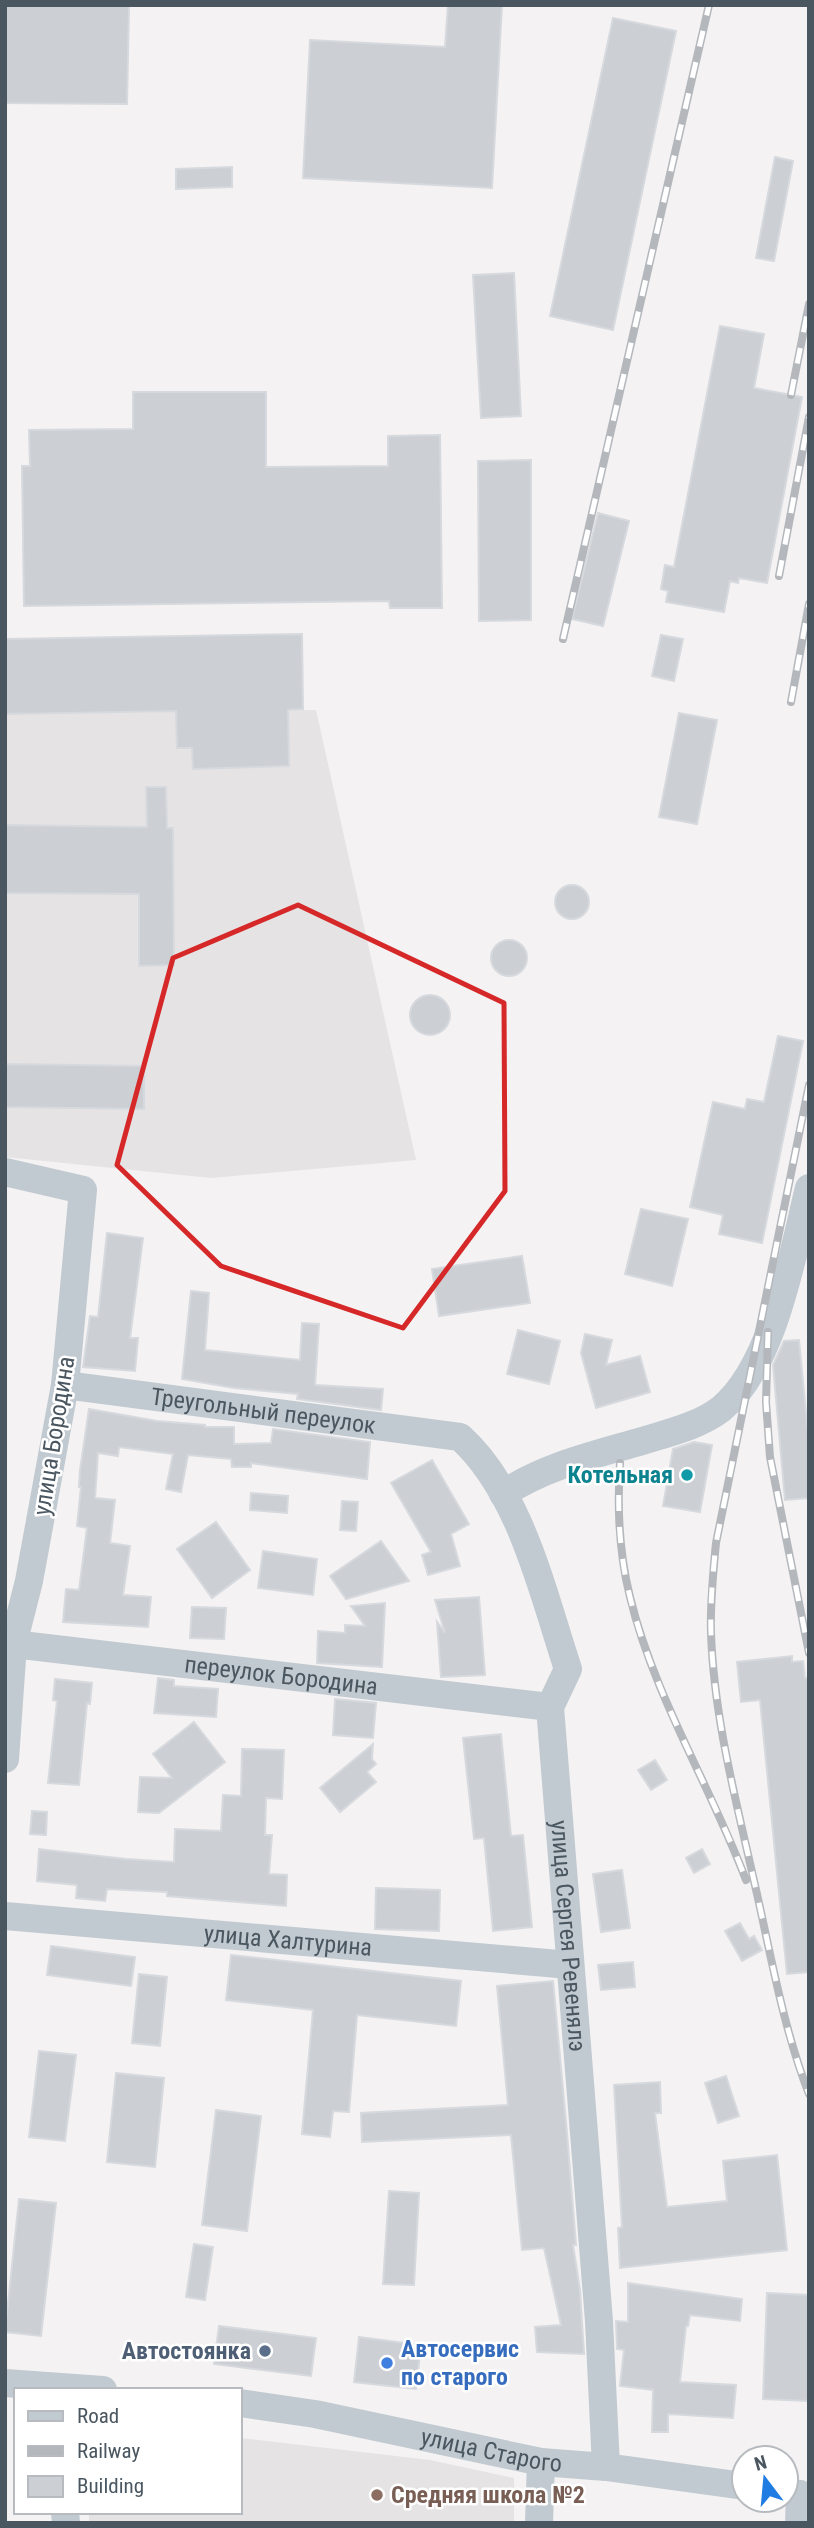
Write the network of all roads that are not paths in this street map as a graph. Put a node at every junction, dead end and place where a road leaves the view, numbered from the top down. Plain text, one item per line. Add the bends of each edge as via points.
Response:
1 (5, 1172) edge
2 (809, 1188) edge
3 (65, 1385) junction
4 (503, 1494) junction
5 (13, 1644) junction
6 (550, 1707) junction
7 (5, 1759) edge
8 (5, 1916) edge
9 (570, 1965) junction
10 (5, 2384) edge
11 (64, 2388) edge
12 (242, 2403) edge
13 (541, 2462) junction
14 (606, 2468) junction
15 (730, 2484) edge
16 (539, 2523) edge

1 - 3 street, улица Бородина via 83,1190
2 - 4 street via 774,1317 751,1372 728,1402 685,1427 562,1464
3 - 4 street, Треугольный переулок via 460,1437 476,1451
3 - 5 street, улица Бородина
4 - 6 street via 523,1535 568,1670
5 - 6 street, переулок Бородина
5 - 7 street, улица Бородина
6 - 9 street, улица Сергея Ревенялэ
8 - 9 street, улица Халтурина
9 - 14 street, улица Сергея Ревенялэ via 599,2321
10 - 11 street
12 - 13 street, улица Старого via 315,2414
13 - 14 street, улица Старого
13 - 16 street
14 - 15 street, улица Старого

